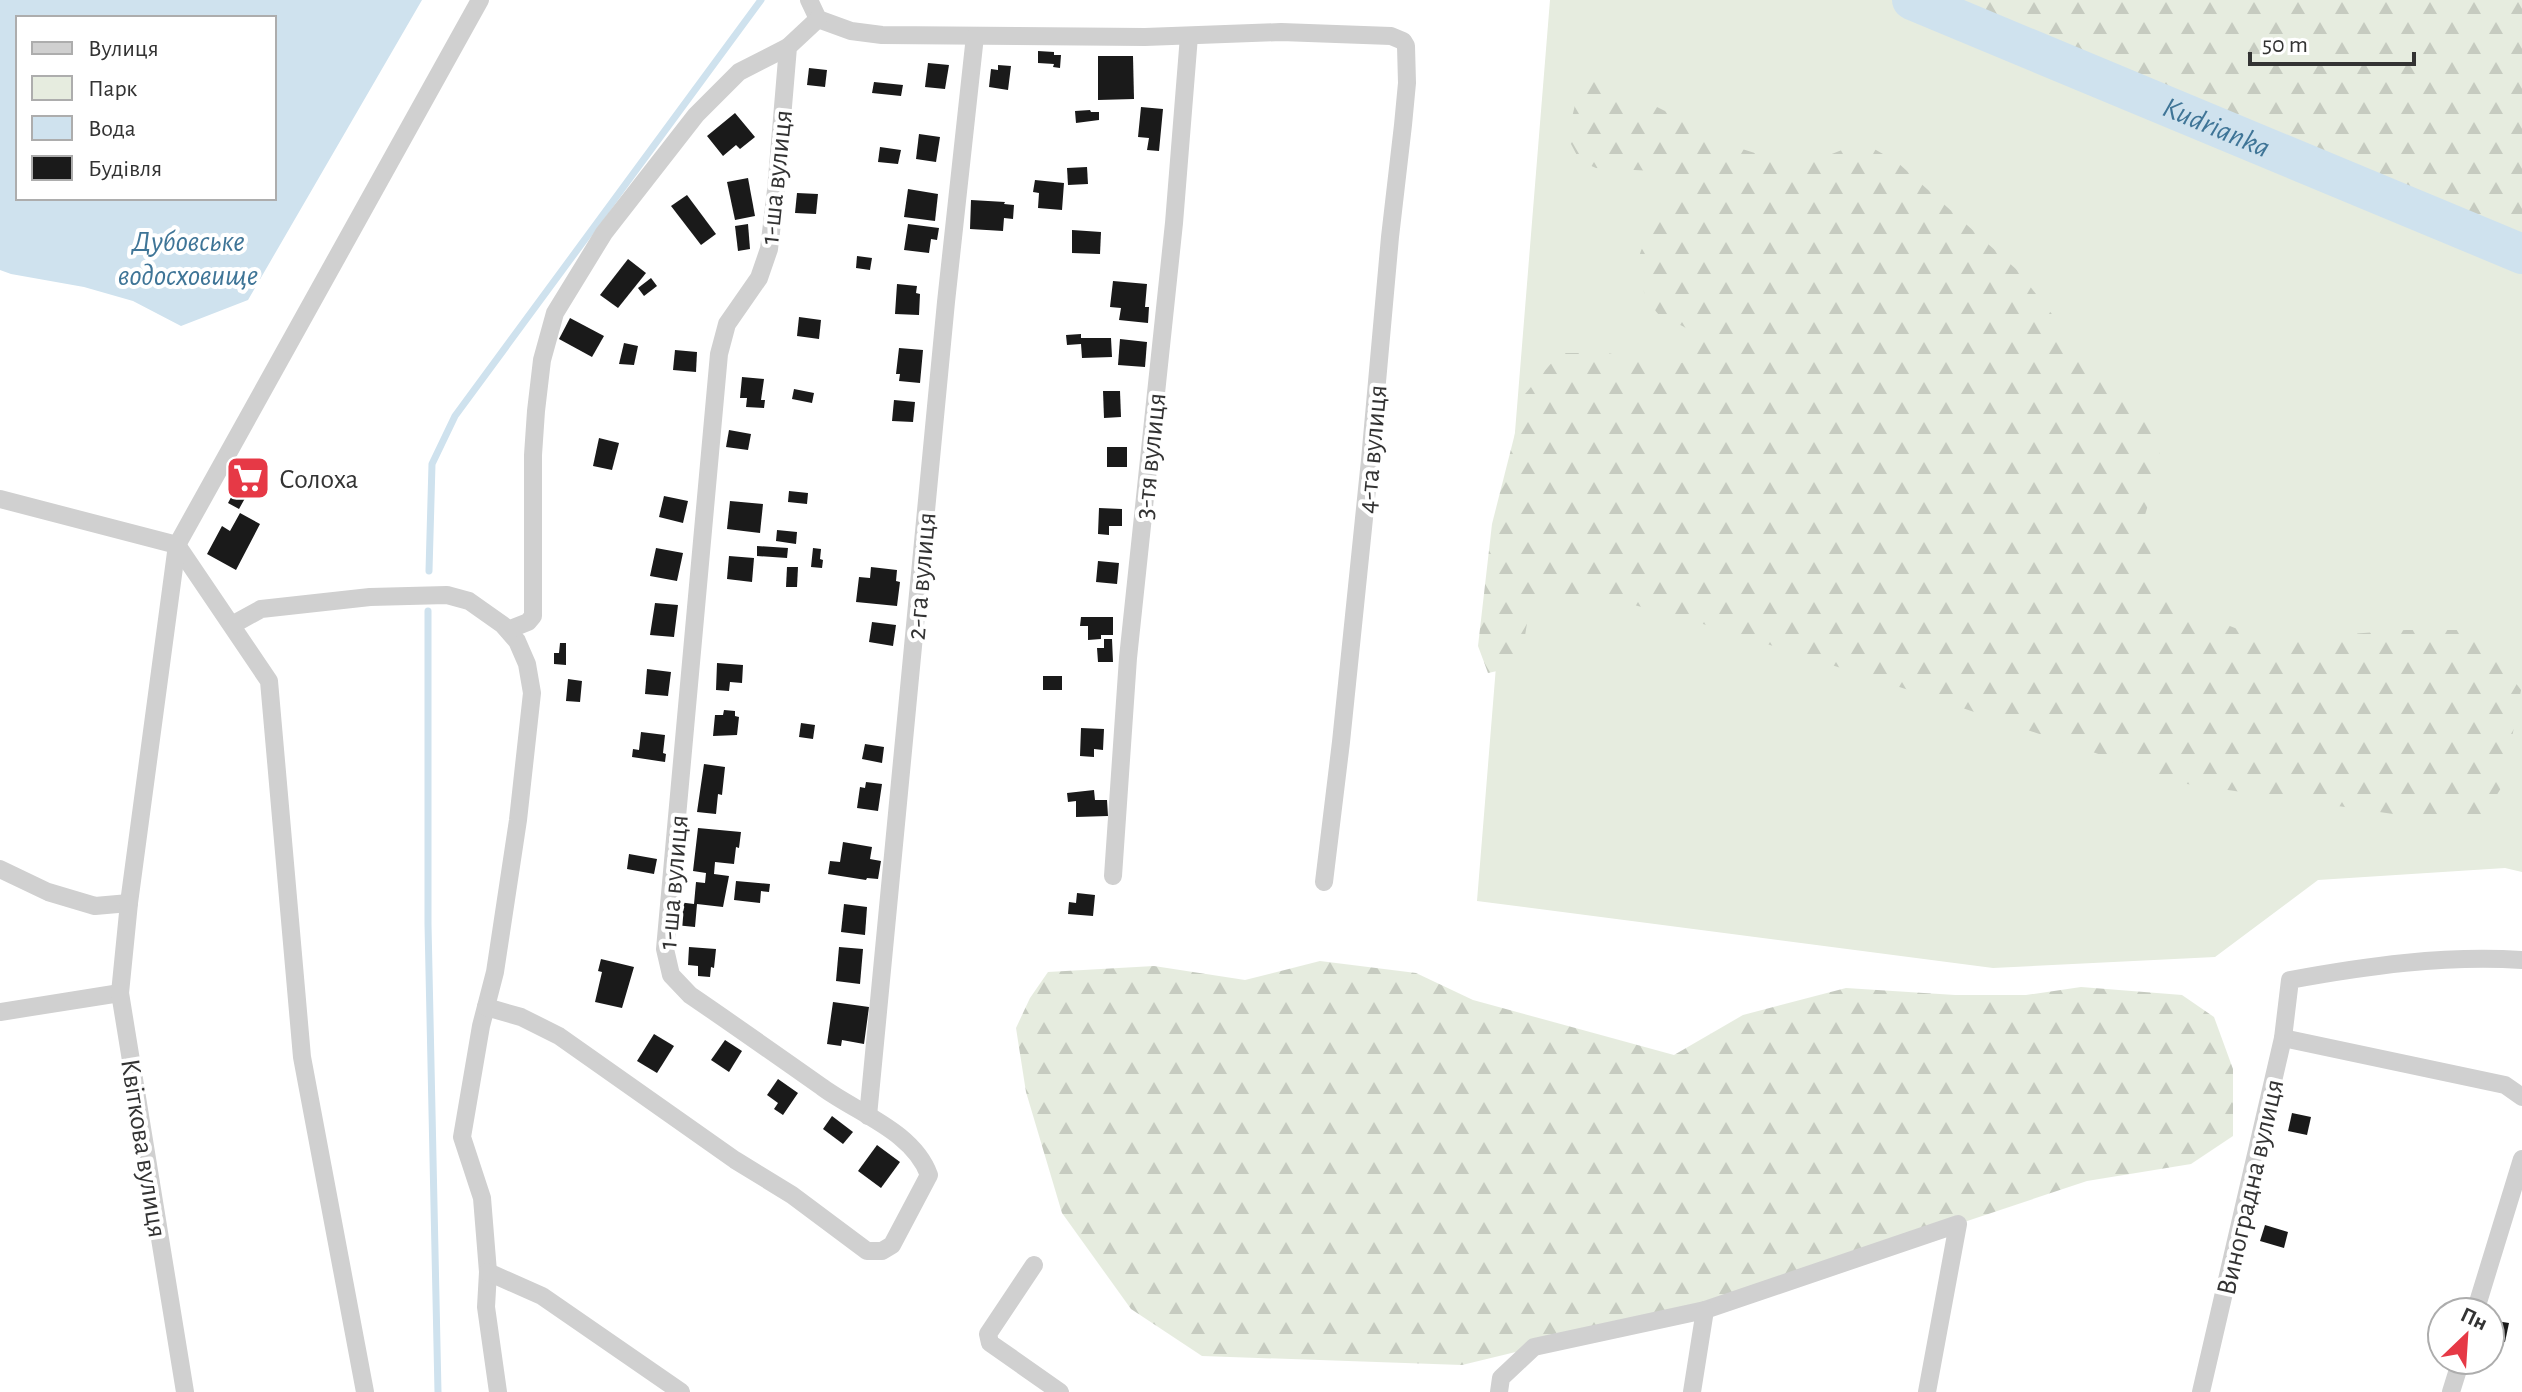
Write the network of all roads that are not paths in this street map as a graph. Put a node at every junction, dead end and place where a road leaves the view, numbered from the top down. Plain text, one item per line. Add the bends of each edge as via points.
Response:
1 (480, 0) edge
2 (809, 0) edge
3 (818, 19) junction
4 (975, 36) junction
5 (1189, 36) junction
6 (788, 47) junction
7 (0, 499) edge
8 (177, 545) junction
9 (232, 625) junction
10 (508, 630) junction
11 (0, 869) edge
12 (1113, 876) dead end
13 (1324, 882) dead end
14 (129, 903) junction
15 (2522, 960) edge
16 (120, 993) junction
17 (486, 1007) junction
18 (0, 1012) edge
19 (2283, 1038) junction
20 (2522, 1097) edge
21 (868, 1116) junction
22 (2522, 1159) edge
23 (1034, 1265) dead end
24 (488, 1272) junction
25 (2480, 1296) edge
26 (1705, 1310) junction
27 (185, 1392) edge
28 (365, 1392) edge
29 (498, 1392) edge
30 (681, 1392) edge
31 (1060, 1392) edge
32 (1499, 1392) edge
33 (1692, 1392) edge
34 (1927, 1392) edge
35 (2201, 1392) edge

1 - 8 street
2 - 3 street
3 - 4 street via 860,33
3 - 6 street
4 - 5 street
4 - 21 street, 2-га вулиця
5 - 12 street, 3-тя вулиця via 1128,658
5 - 13 street, 4-та вулиця via 1379,35 1397,38 1406,46 1407,83 1354,624
6 - 10 street via 739,72 696,115 604,233 555,313 536,411 533,616
6 - 21 street, 1-ша вулиця via 769,249 759,278 727,324 719,354 665,949 671,975 690,995
7 - 8 street
8 - 9 street
8 - 14 street, Квіткова вулиця
9 - 10 street via 261,609 432,594 469,601
9 - 28 street via 269,681 302,1057
10 - 17 street via 524,655 532,693 518,820
11 - 14 street via 48,892 95,906
14 - 16 street, Квіткова вулиця
15 - 19 street, Виноградна вулиця via 2406,963 2290,980
16 - 18 street
16 - 27 street, Квіткова вулиця
17 - 21 street, 1-ша вулиця via 559,1036 792,1195 860,1248 875,1253 897,1238 929,1175 913,1148
17 - 24 street via 462,1137 482,1198
19 - 20 street via 2505,1085
19 - 35 street, Виноградна вулиця
22 - 25 street
23 - 31 street via 988,1334 990,1343
24 - 29 street via 486,1307
24 - 30 street via 542,1296
26 - 32 street via 1534,1347 1501,1378
26 - 33 street
26 - 34 street via 1958,1224

